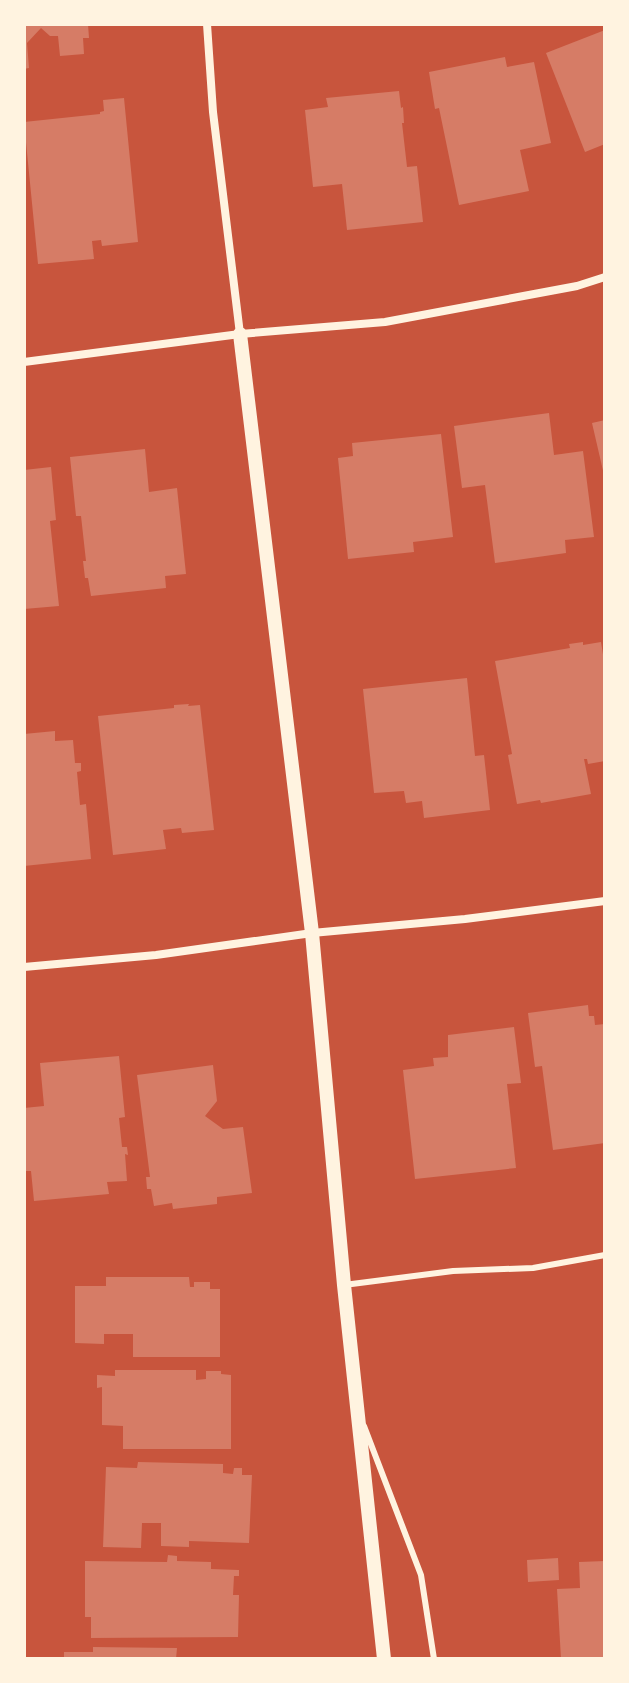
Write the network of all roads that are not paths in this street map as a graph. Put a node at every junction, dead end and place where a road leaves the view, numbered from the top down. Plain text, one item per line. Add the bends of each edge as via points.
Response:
1 (207, 24) edge
2 (605, 277) edge
3 (240, 334) junction
4 (24, 362) edge
5 (605, 901) edge
6 (312, 933) junction
7 (24, 967) edge
8 (605, 1255) edge
9 (344, 1285) junction
10 (357, 1408) junction
11 (384, 1659) edge
12 (434, 1659) edge

1 - 3 street
2 - 3 street via 385,322
3 - 4 street
3 - 6 street
5 - 6 street
6 - 7 street
6 - 9 street
8 - 9 lane via 533,1268 453,1271
9 - 10 street
10 - 11 street
10 - 12 lane via 421,1575

